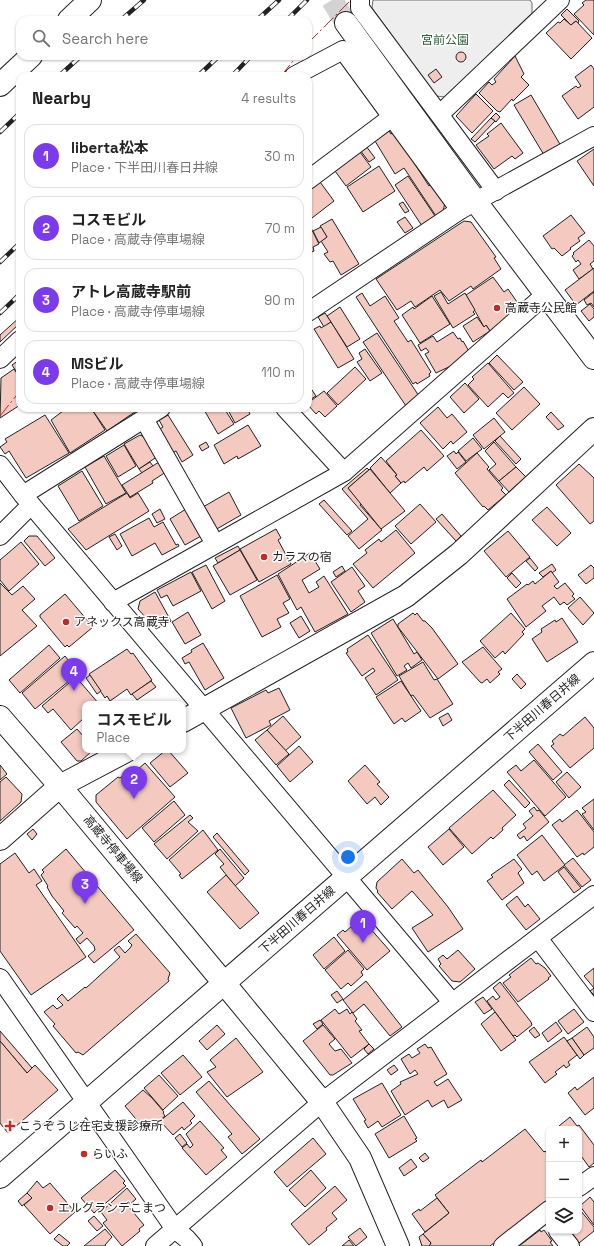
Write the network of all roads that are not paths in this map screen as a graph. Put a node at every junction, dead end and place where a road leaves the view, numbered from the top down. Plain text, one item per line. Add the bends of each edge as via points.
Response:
1 (90, 0) edge
2 (360, 0) edge
3 (553, 2) edge
4 (73, 16) edge
5 (346, 23) tunnel mouth
6 (27, 60) edge
7 (302, 72) edge
8 (0, 86) edge
9 (440, 114) junction
10 (392, 117) junction
11 (594, 136) edge
12 (312, 177) edge
13 (496, 191) junction
14 (468, 206) junction
15 (546, 294) junction
16 (312, 309) edge
17 (16, 344) edge
18 (594, 358) edge
19 (0, 359) edge
20 (155, 412) edge
21 (289, 412) edge
22 (144, 419) junction
23 (594, 429) edge
24 (0, 465) edge
25 (344, 472) junction
26 (27, 500) junction
27 (0, 536) edge
28 (215, 544) junction
29 (113, 602) junction
30 (594, 663) edge
31 (203, 710) junction
32 (0, 717) edge
33 (186, 719) edge
34 (122, 753) edge
35 (60, 786) junction
36 (0, 838) edge
37 (346, 877) junction
38 (594, 895) edge
39 (538, 938) junction
40 (224, 983) junction
41 (2, 987) edge
42 (452, 1002) junction
43 (594, 1012) edge
44 (87, 1101) junction
45 (322, 1102) junction
46 (594, 1176) edge
47 (0, 1177) edge
48 (582, 1185) edge
49 (546, 1216) edge
50 (175, 1229) junction
51 (560, 1234) edge
52 (155, 1246) edge
53 (193, 1246) edge
54 (398, 1246) edge
55 (503, 1246) edge
56 (570, 1246) edge

1 - 4 street
2 - 9 street via 360,8
3 - 9 street
5 - 14 street
6 - 8 street
7 - 10 street via 343,50
9 - 13 street
10 - 12 street
10 - 14 street
11 - 13 street
13 - 14 street
14 - 15 street
14 - 16 street
15 - 18 street
15 - 25 street
17 - 19 street
20 - 22 street
21 - 25 street
22 - 26 street
22 - 28 street
23 - 31 street via 459,554 406,596
24 - 26 street
25 - 28 street
26 - 27 street
26 - 29 street
28 - 29 street
29 - 31 street
30 - 37 street, 下半田川春日井線
31 - 33 street
31 - 37 street
32 - 35 street, 高蔵寺停車場線
34 - 35 street
35 - 36 street
35 - 40 street, 高蔵寺停車場線
37 - 40 street, 下半田川春日井線
37 - 42 street
38 - 39 street
39 - 42 street
39 - 43 street
40 - 44 street, 下半田川春日井線
40 - 45 street, 高蔵寺停車場線
41 - 44 street
42 - 45 street
44 - 47 street, 下半田川春日井線
44 - 50 street
45 - 50 street
45 - 54 street, 高蔵寺停車場線 via 360,1158
46 - 48 street
49 - 55 street
50 - 52 street
50 - 53 street
51 - 56 street

